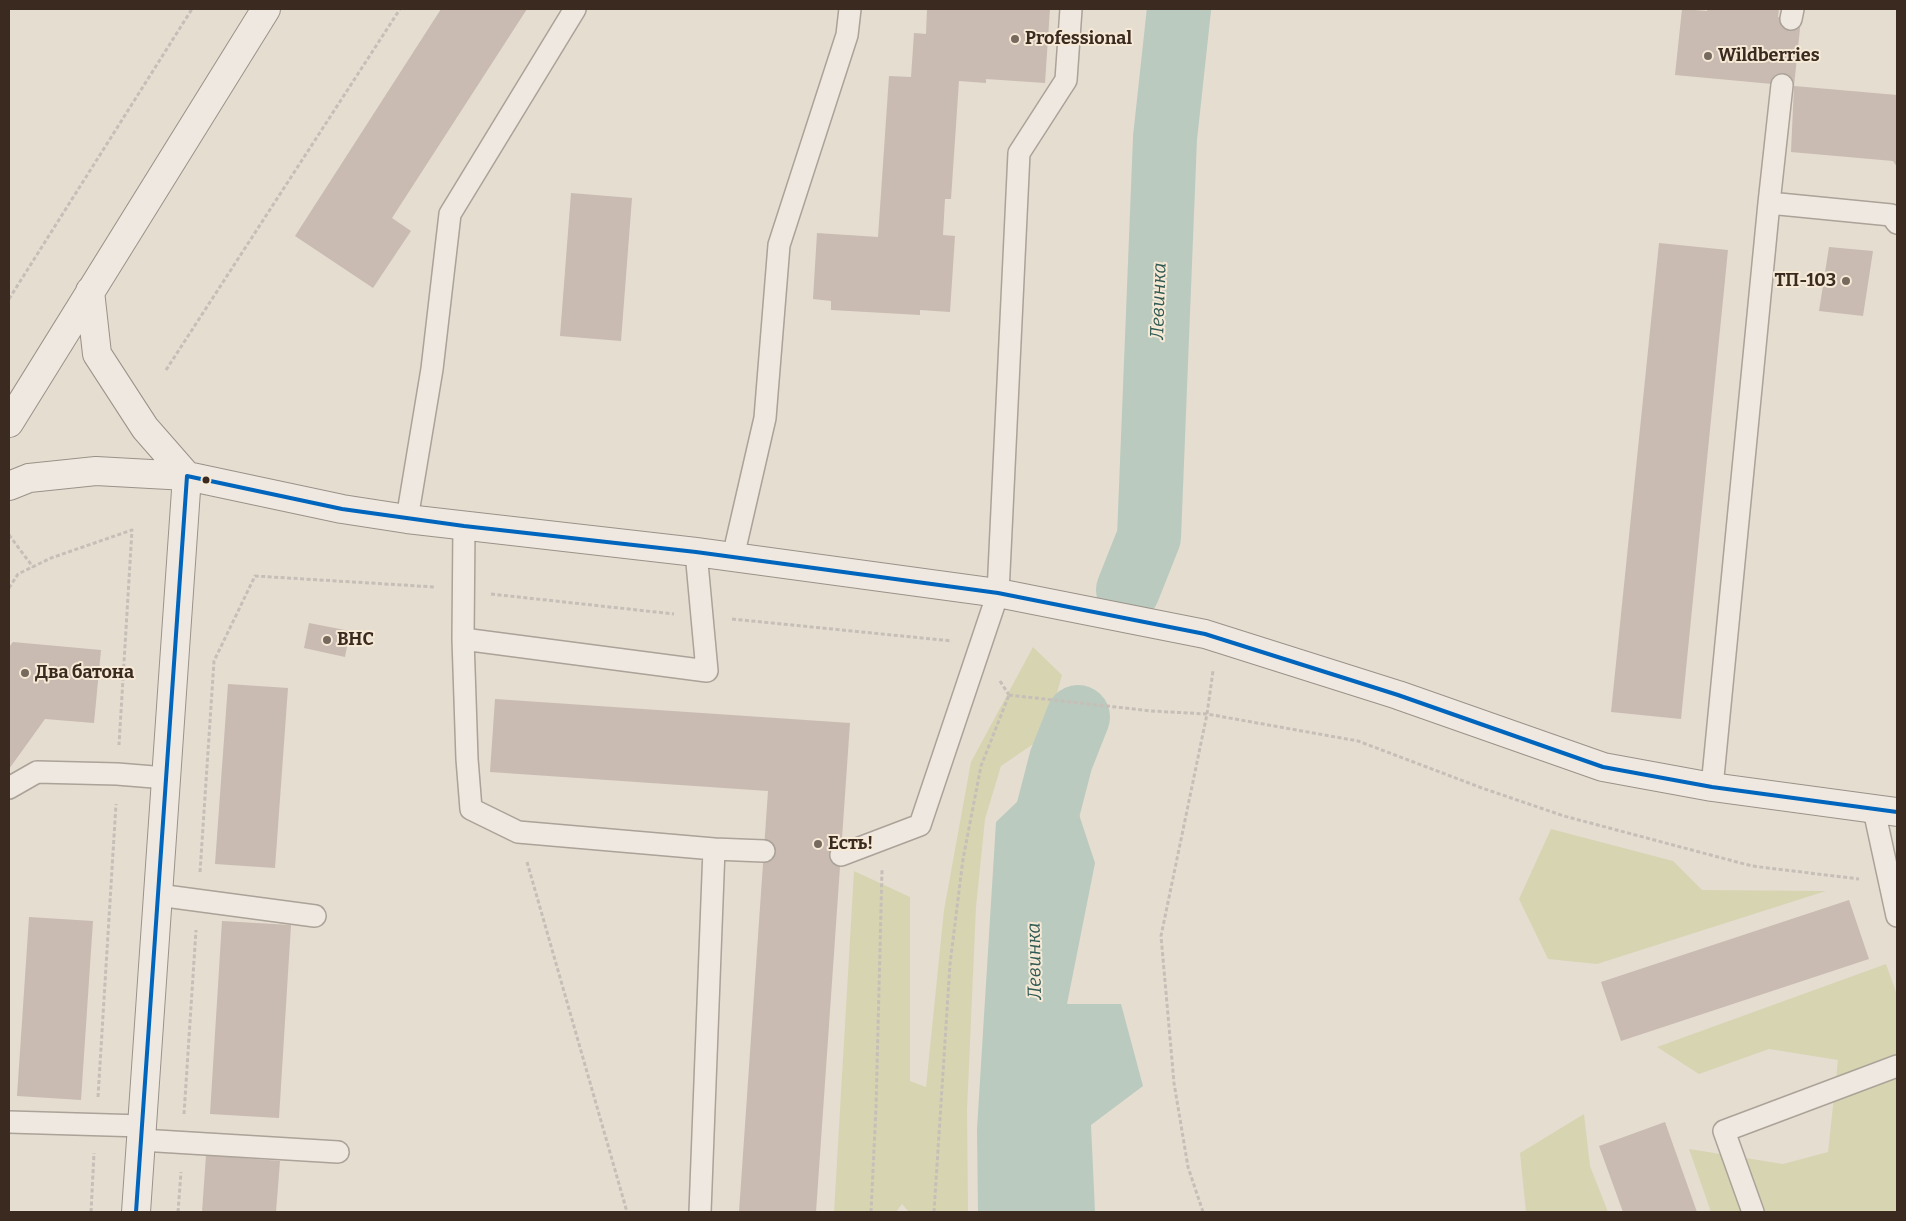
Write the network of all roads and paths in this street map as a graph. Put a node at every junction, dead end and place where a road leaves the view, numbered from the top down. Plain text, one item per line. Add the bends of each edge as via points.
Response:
1 (192, 9) edge
2 (266, 9) edge
3 (400, 9) edge
4 (575, 9) edge
5 (850, 9) edge
6 (1071, 9) edge
7 (1782, 85) dead end
8 (1769, 203) junction
9 (1897, 223) edge
10 (90, 291) junction
11 (9, 299) edge
12 (166, 370) dead end
13 (9, 423) edge
14 (187, 476) junction
15 (9, 486) edge
16 (408, 519) junction
17 (464, 526) junction
18 (9, 535) edge
19 (696, 552) junction
20 (734, 557) junction
21 (34, 566) junction
22 (9, 588) edge
23 (998, 593) junction
24 (1218, 638) junction
25 (463, 639) junction
26 (1207, 714) junction
27 (118, 774) junction
28 (166, 778) junction
29 (9, 788) edge
30 (1712, 788) junction
31 (1886, 811) edge
32 (518, 832) junction
33 (883, 839) junction
34 (714, 848) junction
35 (764, 851) dead end
36 (841, 855) dead end
37 (1889, 882) junction
38 (158, 895) junction
39 (315, 916) dead end
40 (1897, 916) edge
41 (1897, 1066) edge
42 (9, 1122) edge
43 (96, 1125) junction
44 (141, 1133) junction
45 (338, 1152) dead end
46 (91, 1212) edge
47 (136, 1212) edge
48 (627, 1212) edge
49 (700, 1212) edge
50 (871, 1212) edge
51 (934, 1212) edge
52 (1203, 1212) edge
53 (1753, 1212) edge

1 - 11 path
2 - 10 main road
3 - 12 path
4 - 16 lane via 450,214 432,369
5 - 20 lane via 847,35 779,245 765,418
6 - 23 lane via 1066,80 1018,153
7 - 8 lane
8 - 9 lane via 1891,215
8 - 30 lane
10 - 13 main road
10 - 14 main road via 97,354 145,428
14 - 15 main road via 96,471 29,478
14 - 16 main road via 342,509
14 - 28 main road
16 - 17 main road
17 - 19 main road
17 - 25 lane
18 - 21 path
19 - 20 main road
19 - 25 lane via 707,671
20 - 23 main road
21 - 22 path via 18,574
21 - 27 path via 132,530
23 - 24 main road
23 - 33 lane via 920,825
24 - 26 path
24 - 30 main road via 1398,695 1603,767
25 - 32 lane via 471,809
26 - 37 path via 1358,740 1564,816 1752,866
26 - 51 path via 1009,695 981,766 963,858 950,964
26 - 52 path via 1161,936 1174,1083 1188,1167
27 - 28 lane
27 - 29 lane via 37,772
27 - 43 path
28 - 38 main road
30 - 31 main road
31 - 37 lane
32 - 34 lane
32 - 48 path
33 - 36 lane
33 - 50 path
34 - 35 lane
34 - 49 lane
37 - 40 lane
38 - 39 lane
38 - 44 main road
41 - 53 lane via 1724,1131
42 - 43 lane
43 - 44 lane
43 - 46 path
44 - 45 lane
44 - 47 main road

